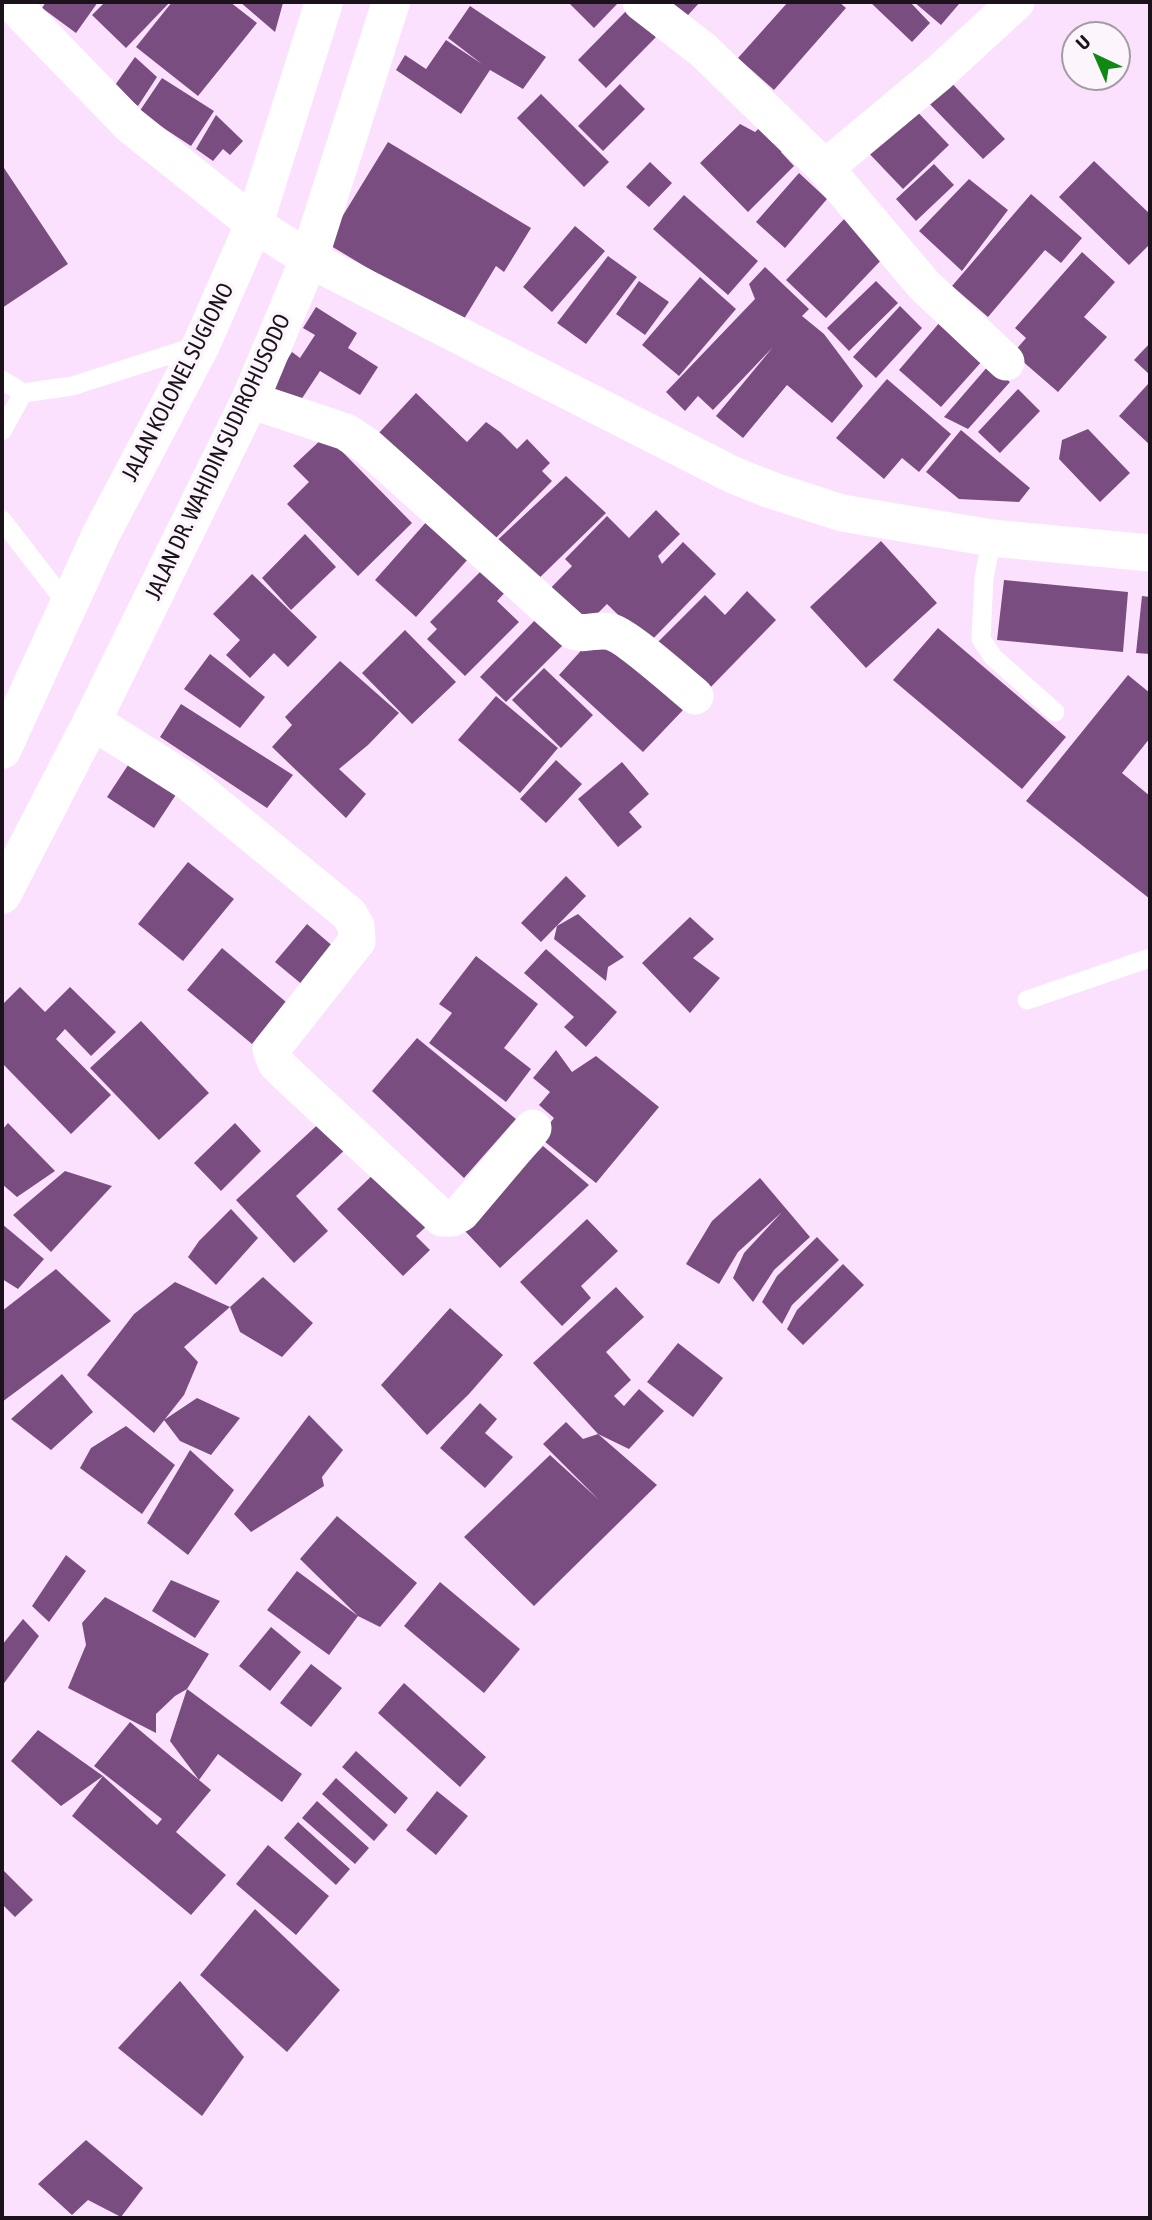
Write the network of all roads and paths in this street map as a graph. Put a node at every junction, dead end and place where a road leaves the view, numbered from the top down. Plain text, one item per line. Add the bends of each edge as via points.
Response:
1 (12, 2) edge
2 (324, 2) edge
3 (391, 2) edge
4 (641, 2) edge
5 (1016, 2) edge
6 (825, 168) junction
7 (254, 224) junction
8 (309, 259) junction
9 (201, 345) junction
10 (1006, 362) dead end
11 (2, 380) edge
12 (23, 393) junction
13 (250, 400) junction
14 (2, 431) edge
15 (2, 520) edge
16 (991, 546) junction
17 (1150, 554) edge
18 (67, 604) junction
19 (695, 696) dead end
20 (1055, 712) dead end
21 (92, 722) junction
22 (2, 750) edge
23 (2, 895) edge
24 (1150, 958) edge
25 (1027, 1000) dead end
26 (533, 1128) dead end

1 - 7 street via 130,125
2 - 7 highway, JALAN KOLONEL SUGIONO
3 - 8 highway, JALAN DR. WAHIDIN SUDIROHUSODO
4 - 6 street via 702,50
5 - 6 street
6 - 10 street via 924,285
7 - 8 street
7 - 9 highway, JALAN KOLONEL SUGIONO
8 - 13 highway, JALAN DR. WAHIDIN SUDIROHUSODO
8 - 16 street via 733,475 842,513
9 - 12 lane via 72,386
9 - 18 highway, JALAN KOLONEL SUGIONO
11 - 12 lane
12 - 14 lane
13 - 19 street via 346,432 573,631 582,635 612,632
13 - 21 highway, JALAN DR. WAHIDIN SUDIROHUSODO
15 - 18 lane
16 - 17 street
16 - 20 lane via 984,577 981,639 993,657
18 - 22 highway, JALAN KOLONEL SUGIONO
21 - 23 highway, JALAN DR. WAHIDIN SUDIROHUSODO
21 - 26 street via 187,782 349,914 357,941 271,1050 286,1074 442,1219 461,1213
24 - 25 lane

